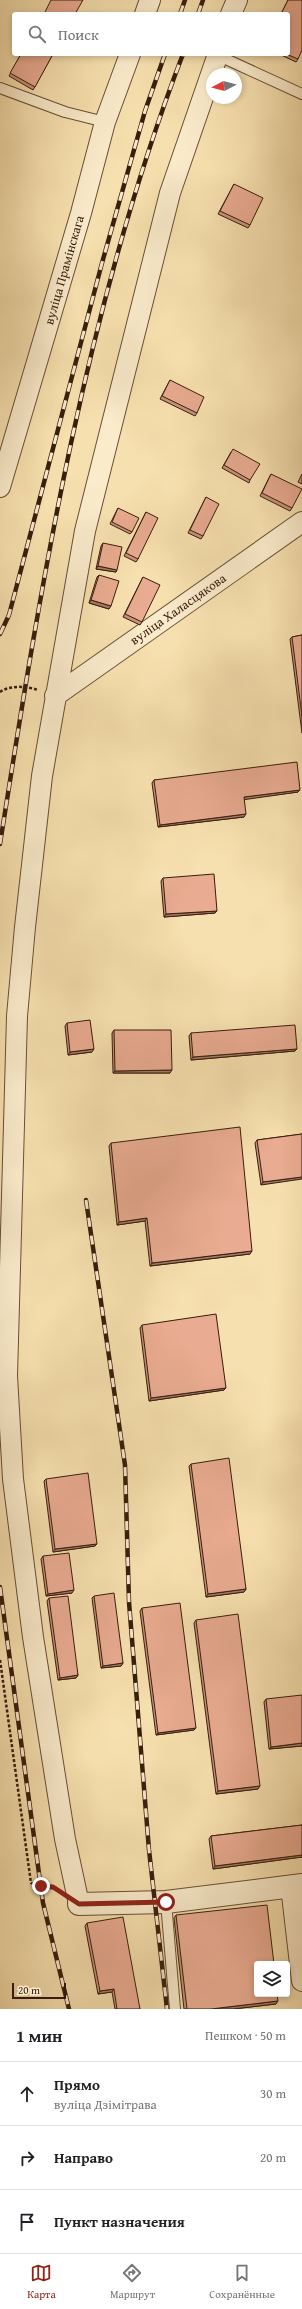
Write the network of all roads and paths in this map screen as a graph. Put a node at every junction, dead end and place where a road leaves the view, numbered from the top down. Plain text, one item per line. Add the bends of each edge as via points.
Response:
1 (150, 0) edge
2 (237, 0) edge
3 (146, 12) edge
4 (232, 12) edge
5 (129, 56) edge
6 (217, 56) edge
7 (219, 56) edge
8 (0, 88) edge
9 (302, 94) edge
10 (105, 122) junction
11 (0, 487) edge
12 (302, 522) edge
13 (36, 689) dead end
14 (0, 692) edge
15 (55, 696) junction
16 (0, 1660) edge
17 (296, 1885) edge
18 (166, 1902) junction
19 (79, 1904) junction
20 (302, 1981) edge
21 (175, 2009) edge

1 - 3 street
2 - 4 street
5 - 10 street, вуліца Прамінскага
6 - 15 street via 170,193 86,531
7 - 9 lane
8 - 10 lane via 65,112
10 - 11 street, вуліца Прамінскага via 81,213
12 - 15 street, вуліца Халасцякова
13 - 14 path via 6,688
15 - 19 street via 40,798 17,1016 7,1376 13,1479 32,1629 65,1839
16 - 19 path via 31,1883 53,1887
17 - 18 street
17 - 20 street
18 - 19 street
18 - 21 lane

